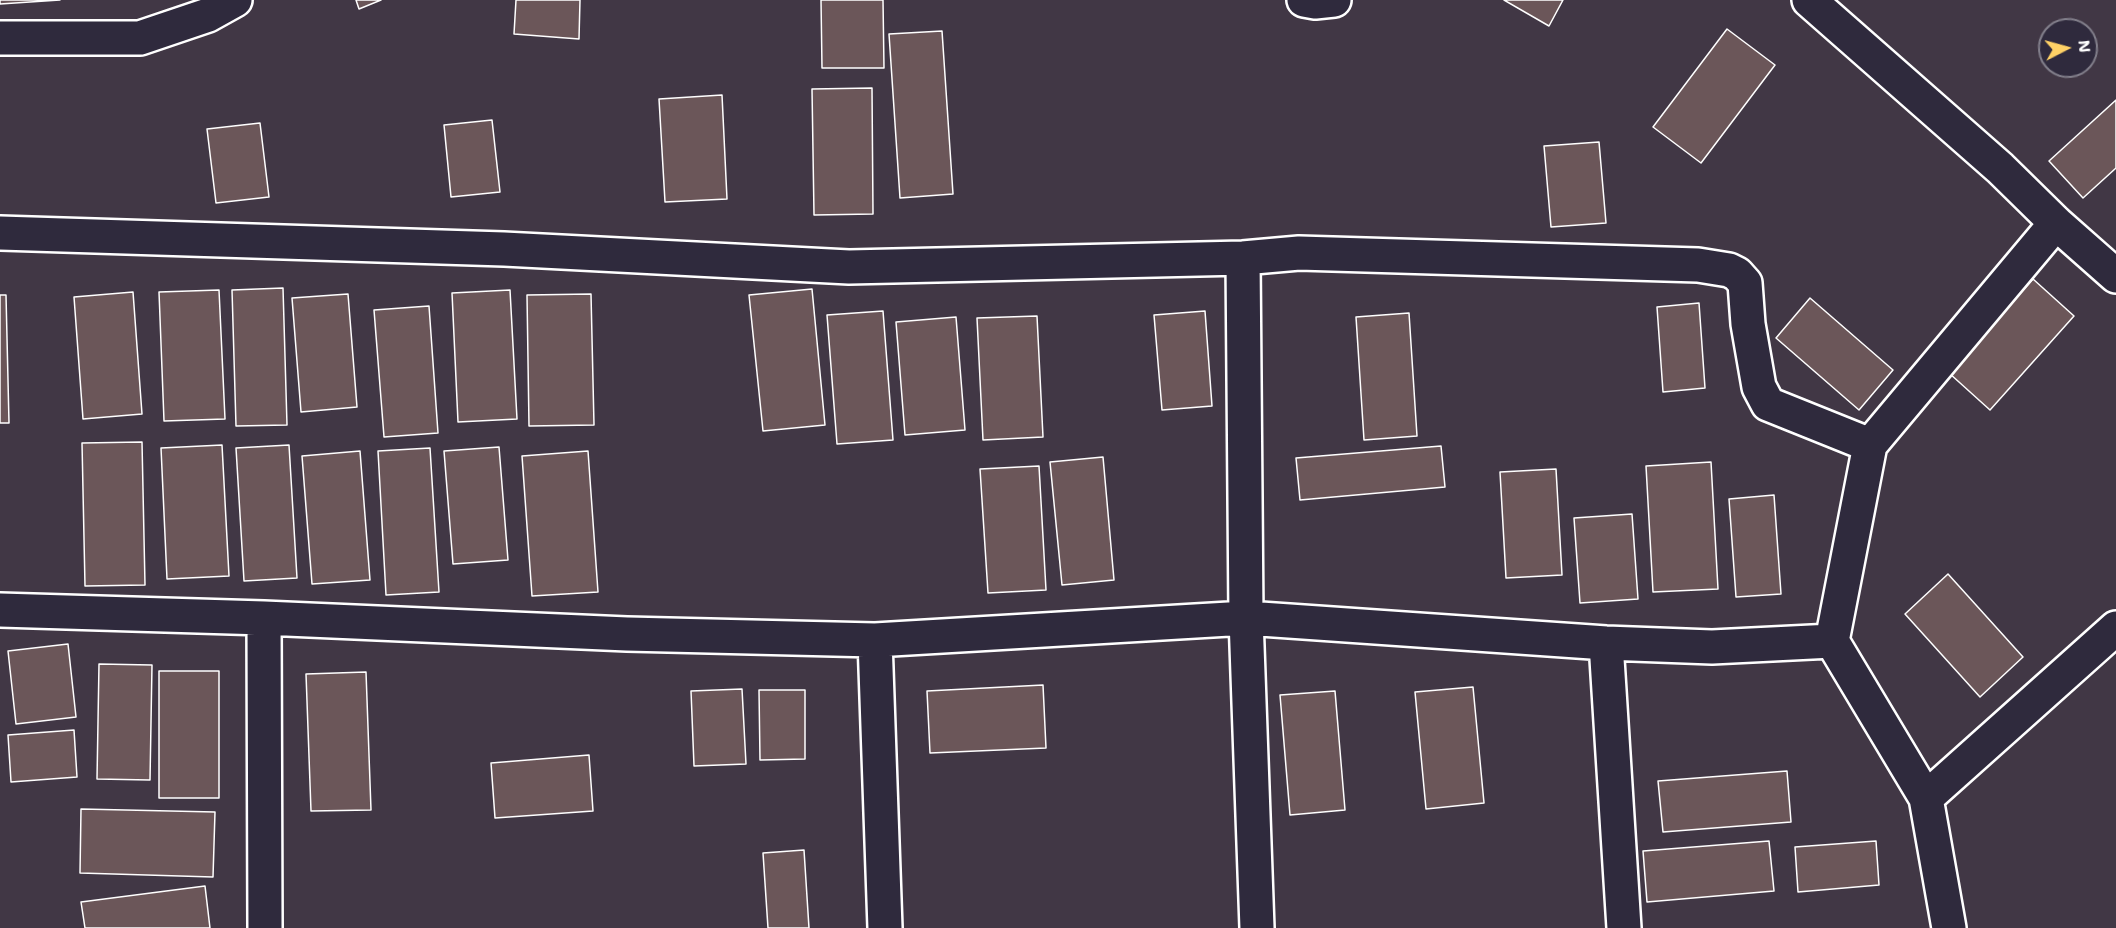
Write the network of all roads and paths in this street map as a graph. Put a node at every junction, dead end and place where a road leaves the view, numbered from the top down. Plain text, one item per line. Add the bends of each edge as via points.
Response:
1 (235, 0) edge
2 (1304, 0) edge
3 (1334, 0) edge
4 (1809, 0) edge
5 (0, 38) edge
6 (2056, 223) junction
7 (0, 232) edge
8 (1243, 258) junction
9 (2116, 276) edge
10 (1870, 445) junction
11 (0, 610) edge
12 (264, 618) junction
13 (1246, 618) junction
14 (2116, 628) edge
15 (875, 640) junction
16 (1832, 641) junction
17 (1606, 643) junction
18 (1926, 798) junction
19 (265, 928) edge
20 (885, 928) edge
21 (1257, 928) edge
22 (1624, 928) edge
23 (1950, 928) edge

1 - 5 street via 208,15 140,38
2 - 3 street
4 - 6 street via 2000,168
6 - 9 street
6 - 10 street
7 - 8 street via 504,249 849,267
8 - 10 street via 1299,253 1698,265 1729,270 1745,283 1759,387 1768,404
8 - 13 street
10 - 16 street
11 - 12 street
12 - 15 street
12 - 19 street
13 - 15 street
13 - 17 street
13 - 21 street
14 - 18 street
15 - 20 street
16 - 17 street via 1713,647
16 - 18 street
17 - 22 street
18 - 23 street

